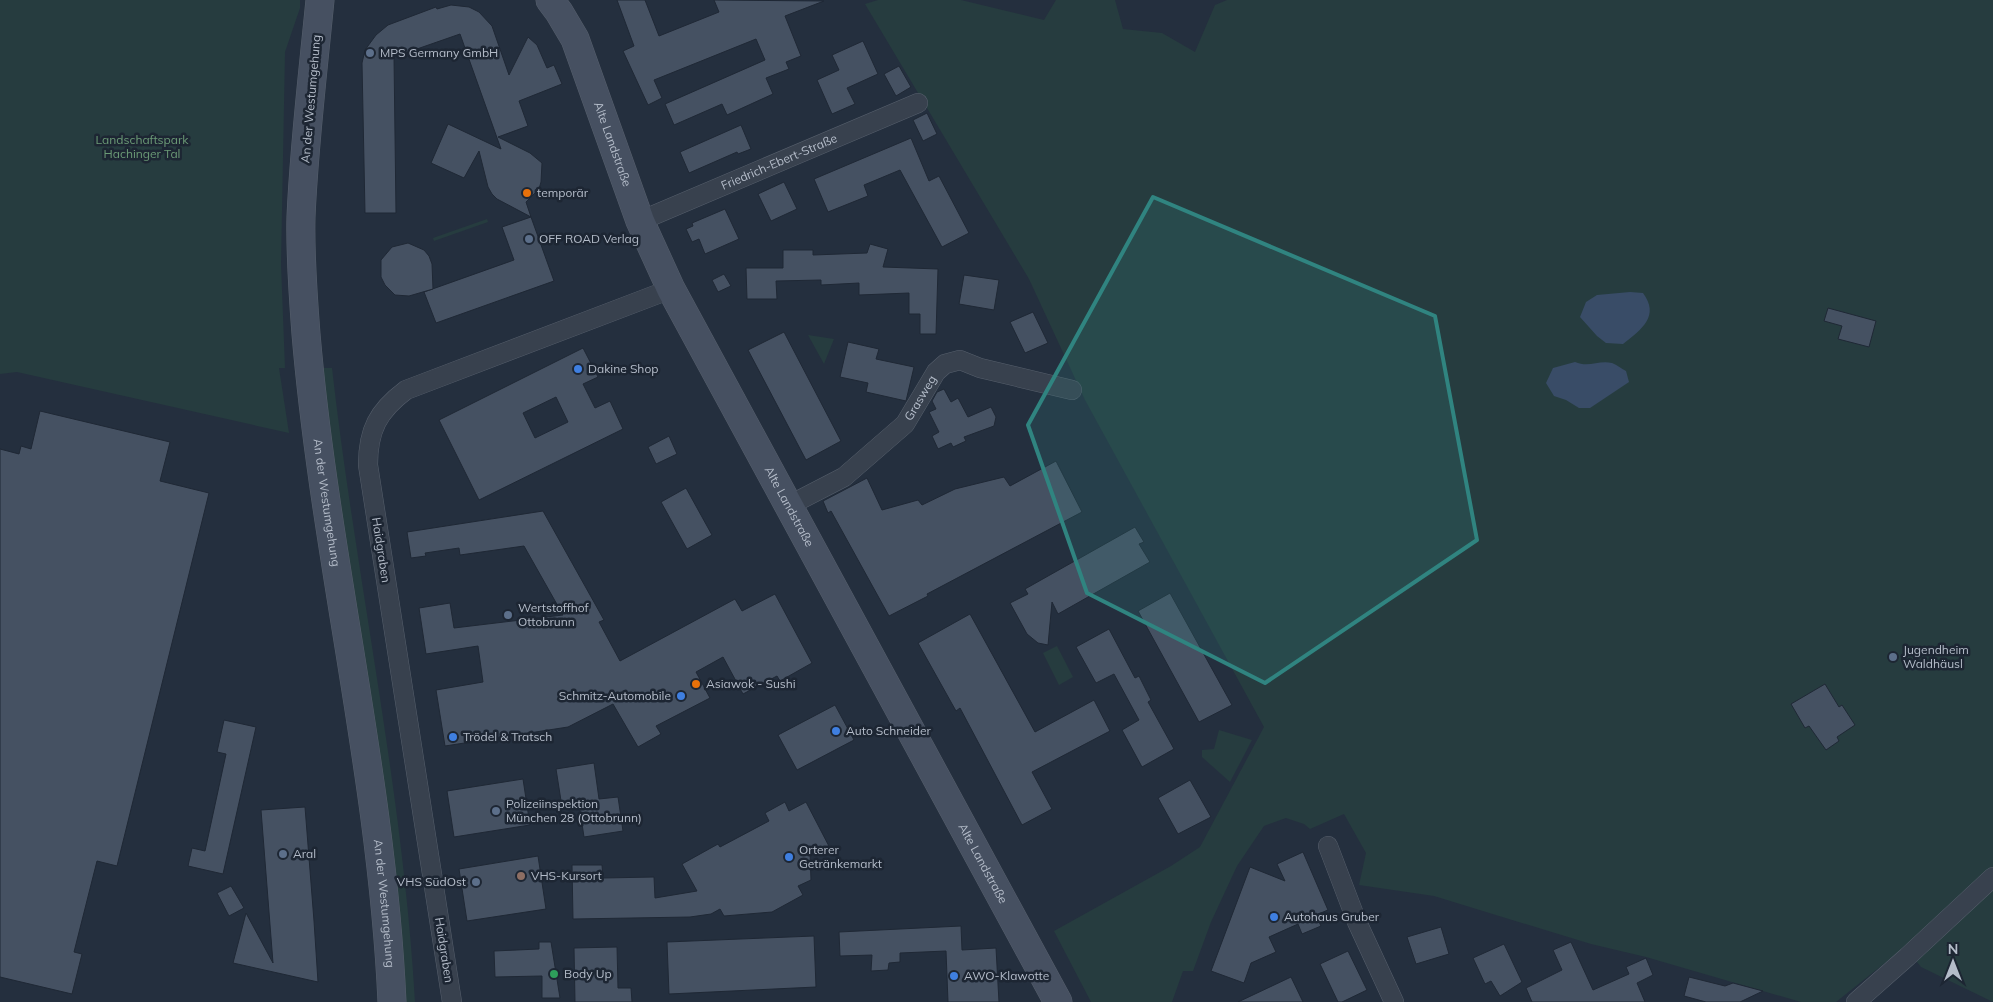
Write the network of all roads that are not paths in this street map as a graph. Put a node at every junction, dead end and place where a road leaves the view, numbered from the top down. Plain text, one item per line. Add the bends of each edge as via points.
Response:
1 (320, 0) edge
2 (550, 0) edge
3 (918, 103) dead end
4 (640, 221) junction
5 (671, 289) junction
6 (1072, 390) dead end
7 (788, 506) junction
8 (1328, 846) dead end
9 (1993, 877) edge
10 (392, 1002) edge
11 (452, 1002) edge
12 (1058, 1002) edge
13 (1394, 1002) edge
14 (1856, 1002) edge

1 - 10 main road, An der Westumgehung via 301,219 306,333 324,479 372,789 391,964
2 - 4 main road, Alte Landstraße via 578,46
3 - 4 street, Friedrich-Ebert-Straße
4 - 5 main road, Alte Landstraße
5 - 7 main road, Alte Landstraße
5 - 11 street, Haidgraben via 406,390 384,409 370,439 368,465
6 - 7 street, Grasweg via 980,368 960,360 945,364 936,372 905,424 844,477
7 - 12 main road, Alte Landstraße
8 - 13 street via 1357,922
9 - 14 street

